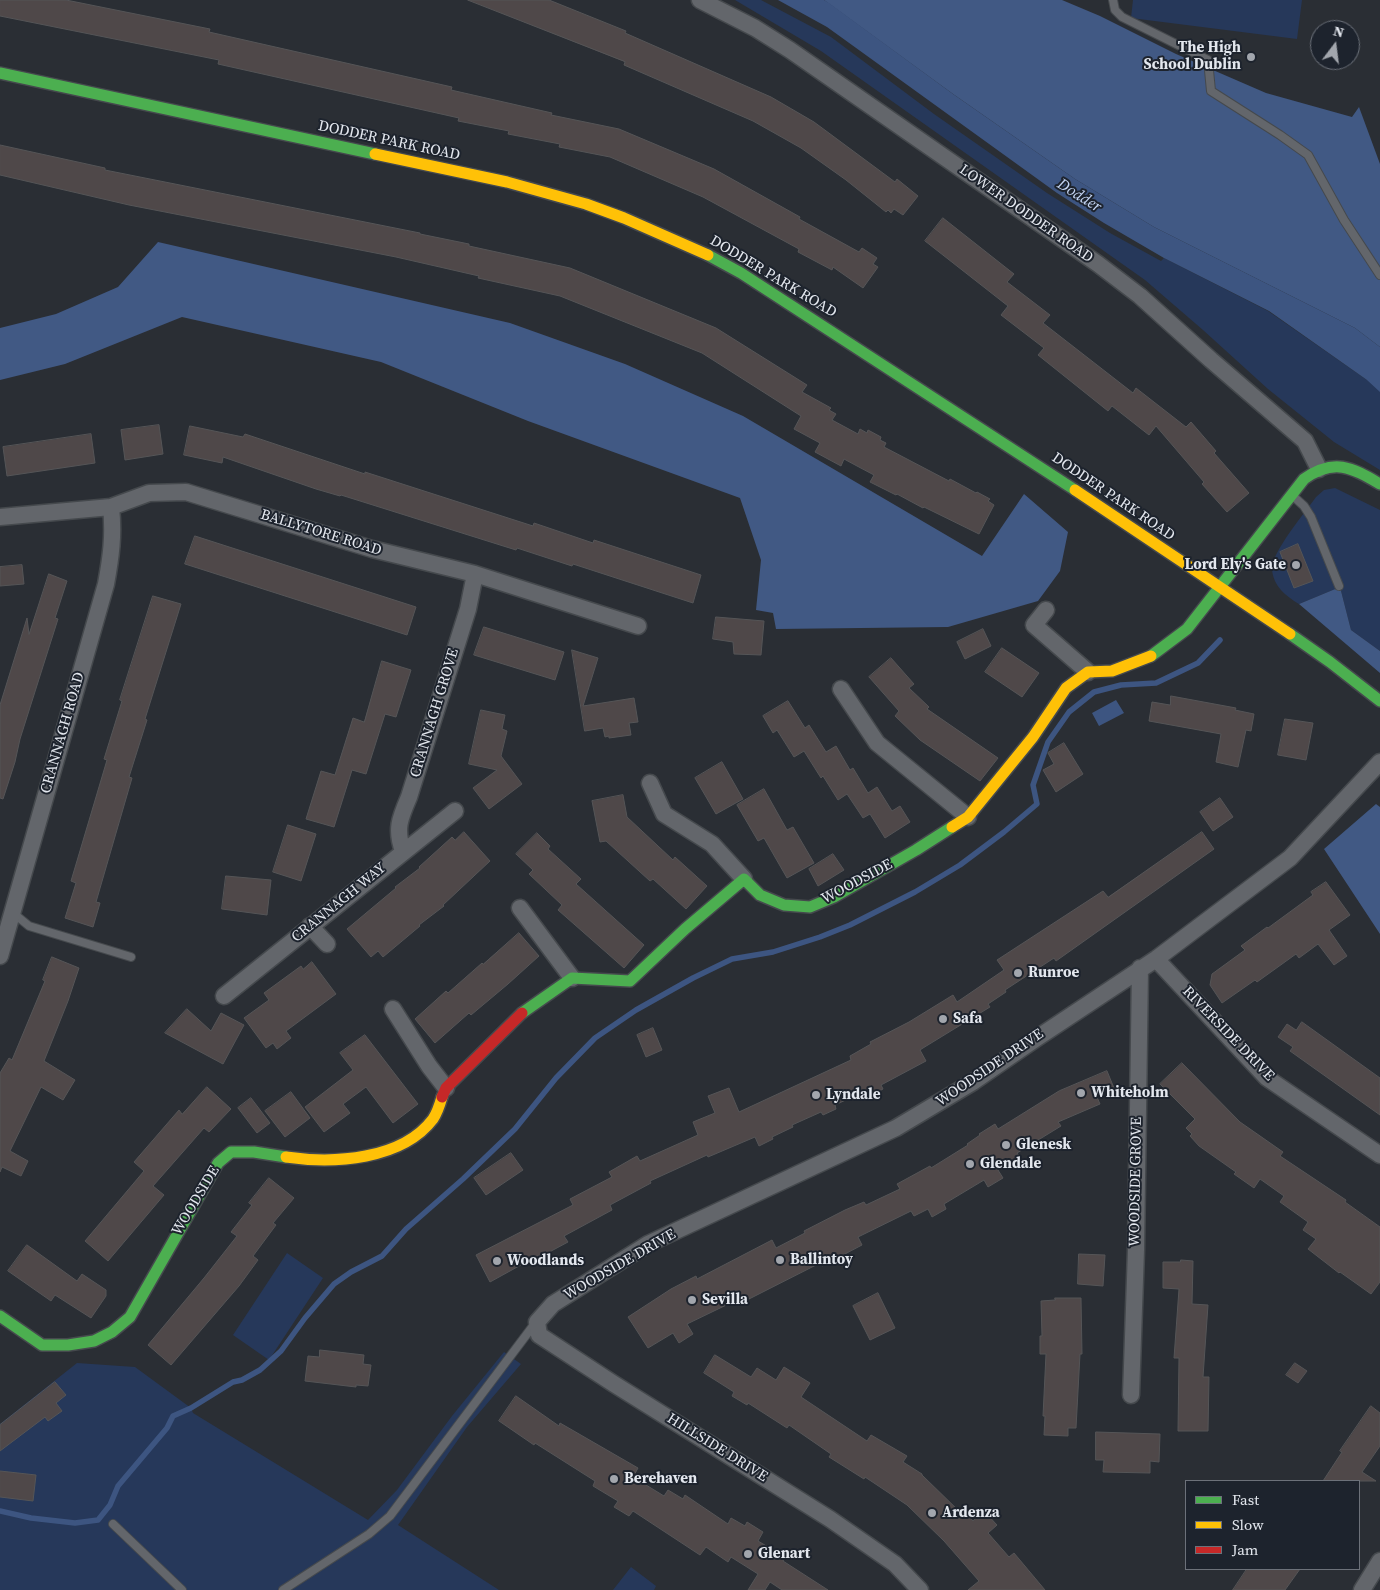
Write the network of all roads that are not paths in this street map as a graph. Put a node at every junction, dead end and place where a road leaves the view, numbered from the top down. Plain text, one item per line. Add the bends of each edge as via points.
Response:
1 (700, 0) edge
2 (1113, 0) edge
3 (0, 73) edge
4 (1380, 275) edge
5 (1319, 469) junction
6 (1380, 484) edge
7 (1292, 495) junction
8 (111, 507) junction
9 (0, 517) edge
10 (475, 574) junction
11 (1339, 586) dead end
12 (1221, 587) junction
13 (1046, 610) dead end
14 (638, 626) dead end
15 (1088, 672) junction
16 (841, 689) dead end
17 (1380, 701) edge
18 (1380, 762) edge
19 (650, 783) dead end
20 (455, 811) dead end
21 (968, 817) junction
22 (403, 852) junction
23 (744, 879) junction
24 (520, 908) dead end
25 (6, 909) edge
26 (310, 926) junction
27 (327, 944) dead end
28 (0, 956) edge
29 (131, 957) dead end
30 (1156, 959) junction
31 (1140, 968) junction
32 (572, 978) junction
33 (224, 996) dead end
34 (393, 1009) dead end
35 (446, 1088) junction
36 (1380, 1155) edge
37 (0, 1316) edge
38 (537, 1322) junction
39 (1131, 1395) dead end
40 (113, 1524) dead end
41 (1380, 1561) edge
42 (182, 1590) edge
43 (283, 1590) edge
44 (920, 1590) edge
45 (1362, 1590) edge

1 - 5 street, LOWER DODDER ROAD via 790,50 1127,286 1305,441
2 - 4 lane via 1115,10 1122,17 1208,60 1211,91 1308,155 1344,220
3 - 12 street, DODDER PARK ROAD via 507,182 586,204 662,234 741,273 808,315
5 - 6 street via 1343,466 1357,470
5 - 7 street via 1304,479
7 - 11 lane via 1312,516
7 - 12 street
8 - 9 street, BALLYTORE ROAD
8 - 10 street, BALLYTORE ROAD via 149,493 186,492 372,549
8 - 25 street, CRANNAGH ROAD via 114,529 106,584
10 - 14 street, BALLYTORE ROAD
10 - 22 street, CRANNAGH GROVE via 468,609 400,819 398,838
12 - 15 street via 1187,629 1154,655 1112,671
12 - 17 street, DODDER PARK ROAD
13 - 15 street via 1034,626
15 - 21 street, WOODSIDE via 1066,688 1033,737
16 - 21 street via 877,743
18 - 30 street, WOODSIDE DRIVE via 1290,858
19 - 23 street, WOODSIDE via 664,814 712,844
20 - 22 street, CRANNAGH WAY
21 - 23 street, WOODSIDE via 834,897 810,907 784,905 760,895
22 - 26 street, CRANNAGH WAY
23 - 32 street via 630,981
24 - 32 street
25 - 28 street, CRANNAGH ROAD
25 - 29 lane via 29,926
26 - 27 street
26 - 33 street, CRANNAGH WAY
30 - 31 street, WOODSIDE DRIVE
30 - 36 street, RIVERSIDE DRIVE via 1267,1078
31 - 38 street, WOODSIDE DRIVE via 973,1082 896,1128 648,1244 553,1304
31 - 39 street, WOODSIDE GROVE
32 - 35 street, WOODSIDE via 526,1009
34 - 35 street
35 - 37 street, WOODSIDE via 434,1118 412,1140 380,1153 335,1160 230,1152 218,1163 130,1317 112,1332 94,1340 68,1345 42,1345
38 - 43 lane via 390,1516 363,1538
38 - 44 street, HILLSIDE DRIVE via 539,1334 830,1519 895,1564
40 - 42 lane
41 - 45 street

